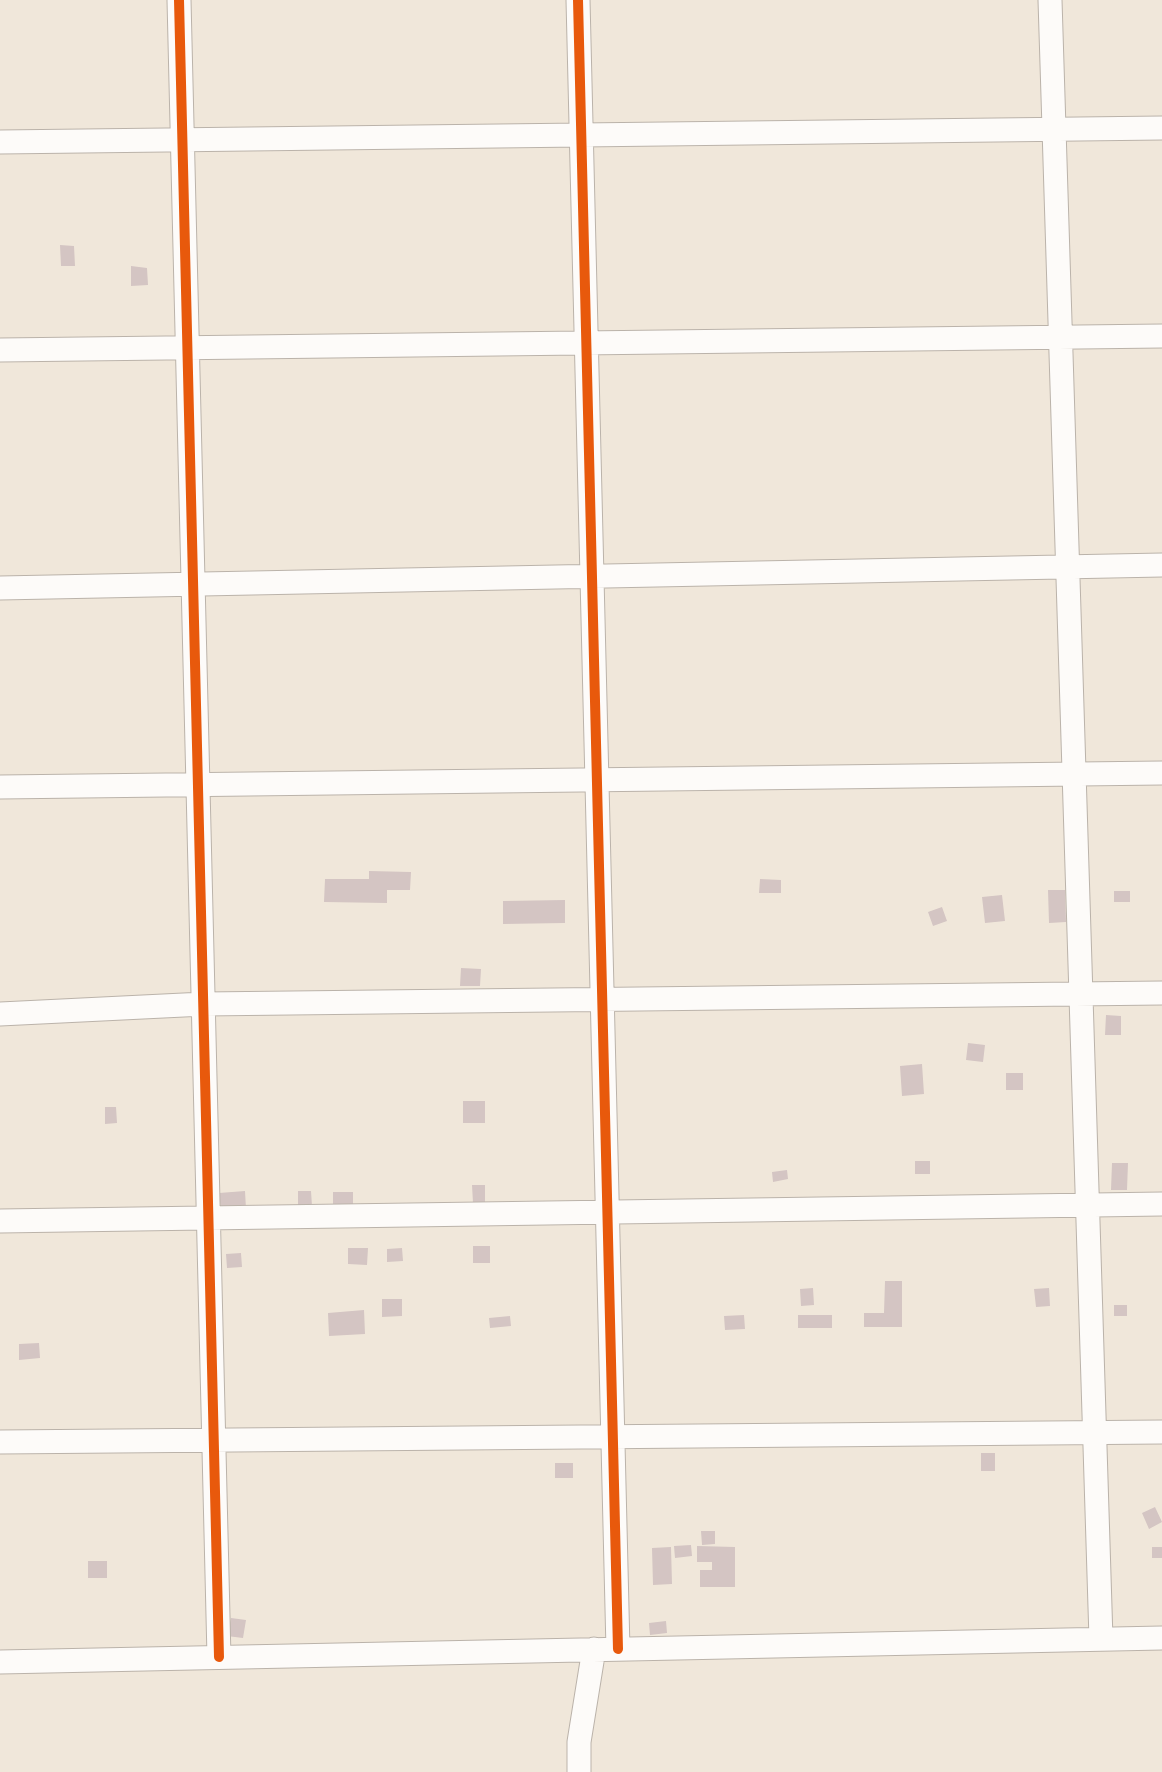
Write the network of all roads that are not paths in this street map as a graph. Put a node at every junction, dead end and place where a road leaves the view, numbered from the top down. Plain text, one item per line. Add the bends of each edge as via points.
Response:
1 (180, 0) edge
2 (578, 0) edge
3 (1050, 0) edge
4 (1162, 128) edge
5 (1054, 130) junction
6 (581, 136) junction
7 (183, 141) junction
8 (0, 142) edge
9 (1162, 336) edge
10 (1061, 337) junction
11 (586, 343) junction
12 (188, 348) junction
13 (0, 350) edge
14 (1162, 565) edge
15 (1068, 567) junction
16 (592, 576) junction
17 (194, 584) junction
18 (0, 588) edge
19 (1162, 773) edge
20 (1074, 774) junction
21 (597, 780) junction
22 (199, 785) junction
23 (0, 787) edge
24 (1162, 993) edge
25 (1081, 994) junction
26 (602, 1000) junction
27 (204, 1004) junction
28 (0, 1014) edge
29 (1162, 1204) edge
30 (1088, 1205) junction
31 (607, 1213) junction
32 (209, 1218) junction
33 (0, 1221) edge
34 (1095, 1432) junction
35 (1162, 1432) edge
36 (613, 1436) junction
37 (214, 1440) junction
38 (0, 1442) edge
39 (1162, 1638) edge
40 (1101, 1639) junction
41 (594, 1649) junction
42 (618, 1649) junction
43 (219, 1657) junction
44 (0, 1662) edge
45 (579, 1772) edge

1 - 7 street
2 - 6 street
3 - 5 street
4 - 5 street
5 - 6 street
5 - 10 street
6 - 7 street
6 - 11 street
7 - 8 street
7 - 12 street
9 - 10 street
10 - 11 street
10 - 15 street
11 - 12 street
11 - 16 street
12 - 13 street
12 - 17 street
14 - 15 street
15 - 16 street
15 - 20 street
16 - 17 street
16 - 21 street
17 - 18 street
17 - 22 street
19 - 20 street
20 - 21 street
20 - 25 street
21 - 22 street
21 - 26 street
22 - 23 street
22 - 27 street
24 - 25 street
25 - 26 street
25 - 30 street
26 - 27 street
26 - 31 street
27 - 28 street
27 - 32 street
29 - 30 street
30 - 31 street
30 - 34 street
31 - 32 street
31 - 36 street
32 - 33 street
32 - 37 street
34 - 35 street
34 - 36 street
34 - 40 street
36 - 37 street
36 - 42 street
37 - 38 street
37 - 43 street
39 - 40 street
40 - 42 street
41 - 42 street
41 - 43 street
41 - 45 street via 579,1742
43 - 44 street

